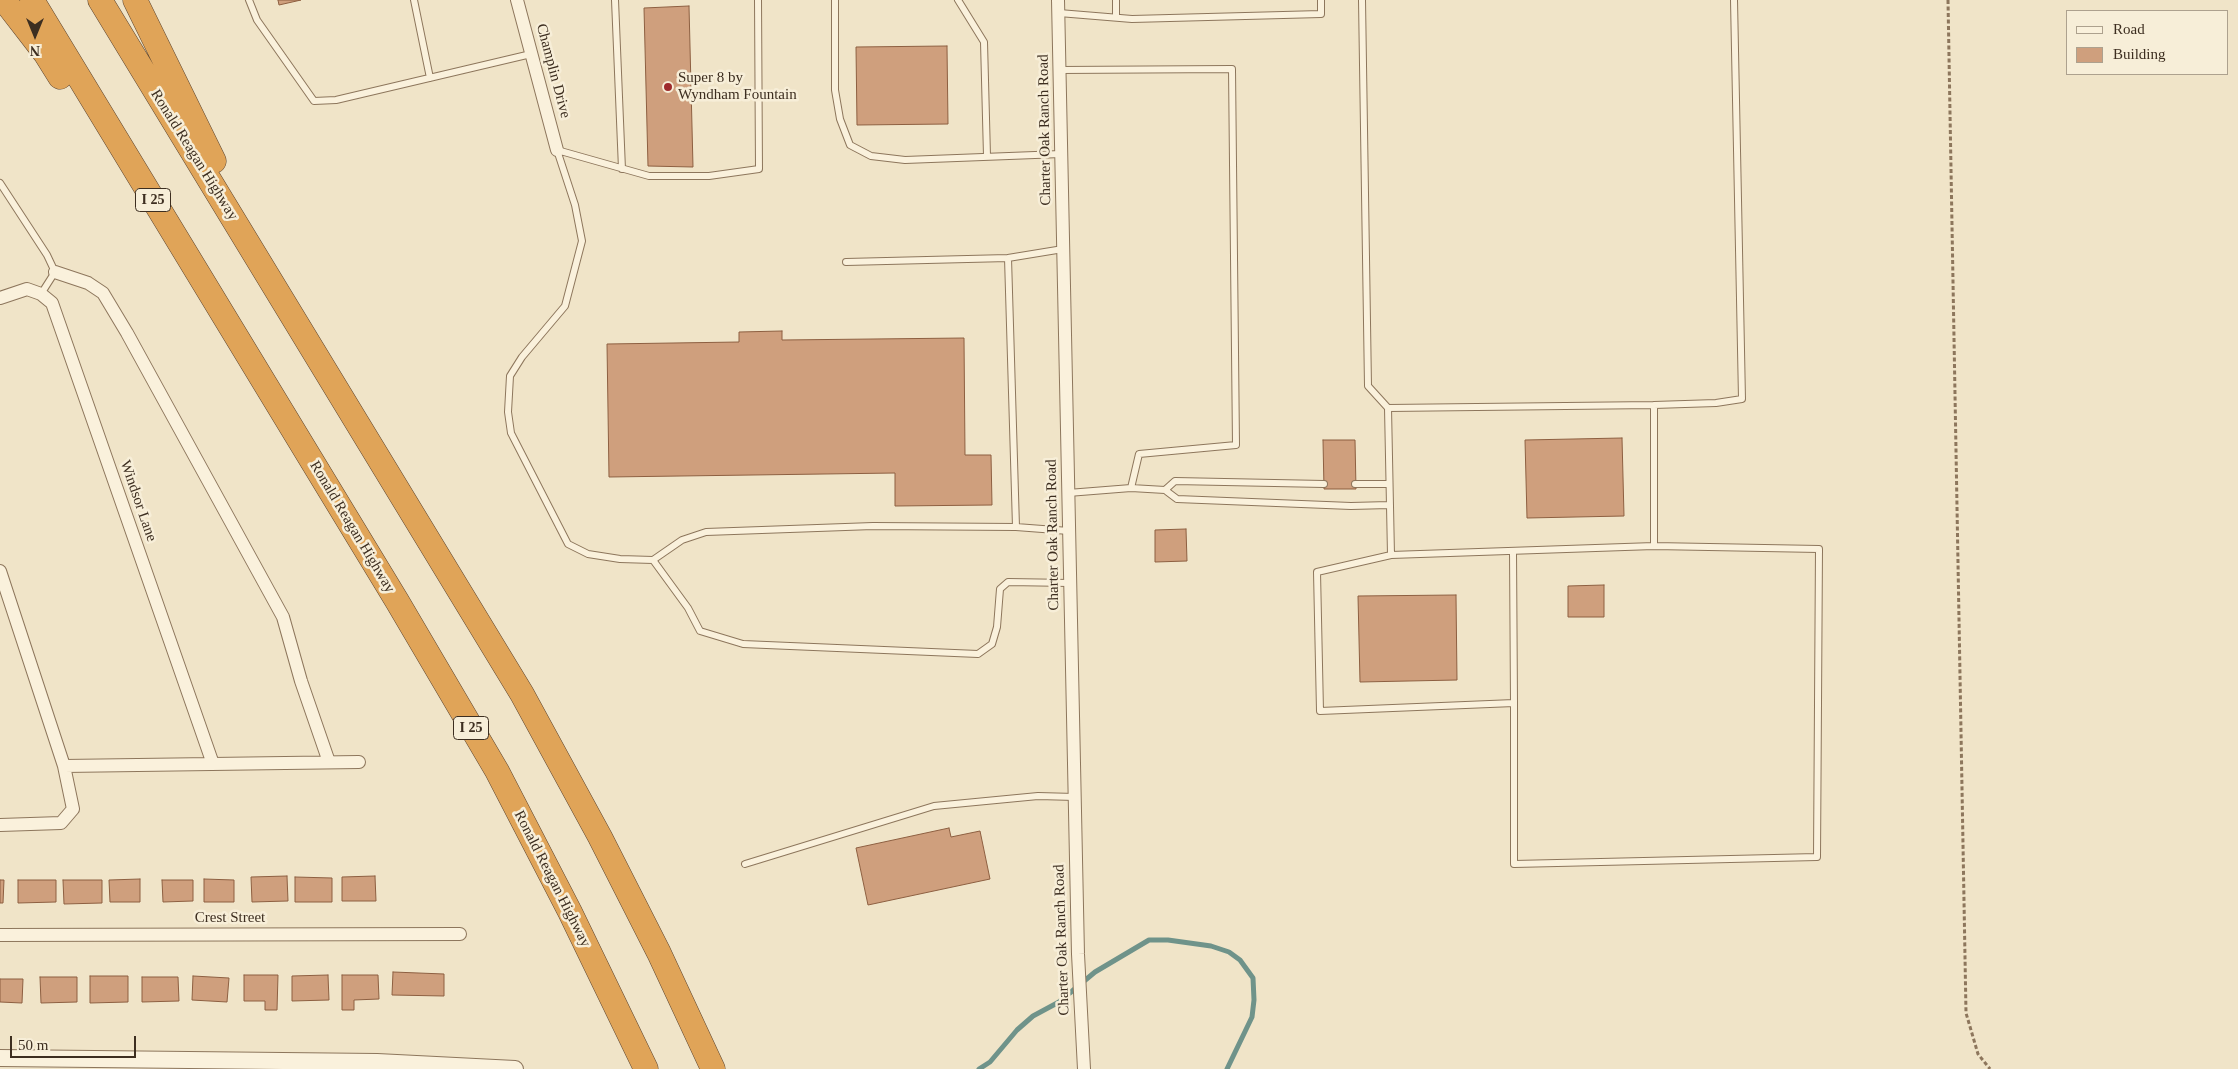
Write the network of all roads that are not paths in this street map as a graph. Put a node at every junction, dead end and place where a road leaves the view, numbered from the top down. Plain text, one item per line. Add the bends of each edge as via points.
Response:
1 (4, 0) edge
2 (32, 0) edge
3 (100, 0) edge
4 (135, 0) edge
5 (248, 0) edge
6 (414, 0) edge
7 (517, 0) edge
8 (615, 0) edge
9 (758, 0) edge
10 (835, 0) edge
11 (958, 0) edge
12 (1116, 0) edge
13 (1321, 0) edge
14 (1362, 0) edge
15 (1734, 0) edge
16 (1058, 6) edge
17 (1116, 16) junction
18 (531, 54) junction
19 (1060, 70) junction
20 (430, 78) junction
21 (557, 150) junction
22 (1061, 154) junction
23 (987, 156) junction
24 (622, 169) junction
25 (0, 183) edge
26 (250, 246) junction
27 (1063, 249) junction
28 (1008, 258) junction
29 (846, 262) dead end
30 (55, 272) junction
31 (41, 294) junction
32 (0, 298) edge
33 (275, 399) junction
34 (1654, 405) junction
35 (1388, 408) junction
36 (1324, 484) dead end
37 (1355, 484) dead end
38 (1389, 484) junction
39 (1131, 488) junction
40 (1165, 490) junction
41 (1068, 493) junction
42 (1389, 504) junction
43 (1016, 527) junction
44 (1069, 531) junction
45 (1654, 546) junction
46 (1513, 551) junction
47 (1391, 555) junction
48 (653, 560) junction
49 (0, 571) edge
50 (1070, 583) junction
51 (1514, 703) junction
52 (329, 762) junction
53 (359, 762) dead end
54 (213, 764) junction
55 (64, 766) junction
56 (1075, 797) junction
57 (0, 825) edge
58 (745, 864) dead end
59 (460, 934) dead end
60 (0, 935) edge
61 (0, 1058) edge
62 (83, 1064) edge
63 (515, 1069) edge
64 (646, 1069) edge
65 (713, 1069) edge
66 (1084, 1069) edge

1 - 33 highway via 45,53
2 - 33 highway, Ronald Reagan Highway / I 25
3 - 26 highway, Ronald Reagan Highway
4 - 26 highway via 213,159
5 - 20 lane via 257,20 314,100 336,100
6 - 20 lane
7 - 18 street, Champlin Drive
8 - 24 lane
9 - 24 lane via 759,169 709,176 649,176
10 - 23 lane via 835,90 840,119 850,145 871,156 905,160
11 - 23 lane via 984,42
12 - 17 lane
13 - 17 lane via 1322,14
14 - 35 lane via 1368,386
15 - 34 lane via 1742,399
16 - 17 lane
16 - 19 street, Charter Oak Ranch Road
18 - 20 lane
18 - 21 street, Champlin Drive
19 - 22 street, Charter Oak Ranch Road
19 - 39 lane via 1232,69 1236,445 1139,454
21 - 24 lane
21 - 48 lane via 575,205 582,241 565,306 510,376 508,412 512,433 568,544 588,554
22 - 23 lane
22 - 27 street, Charter Oak Ranch Road
25 - 30 lane
26 - 65 highway, Ronald Reagan Highway via 522,694 659,954
27 - 28 lane
27 - 41 street, Charter Oak Ranch Road
28 - 29 lane
28 - 43 lane
30 - 31 lane
30 - 52 street via 88,283 103,293 180,428 283,617
31 - 32 street via 27,289
31 - 54 street, Windsor Lane via 52,303
33 - 64 highway, Ronald Reagan Highway / I 25 via 496,772
34 - 35 lane
34 - 45 lane
35 - 38 lane
36 - 40 lane via 1175,481
37 - 38 lane
38 - 42 lane
39 - 40 lane
39 - 41 lane
40 - 42 lane via 1177,499 1351,506
41 - 44 street, Charter Oak Ranch Road
42 - 47 lane
43 - 44 lane
43 - 48 lane via 873,526 706,532 682,540
44 - 50 street, Charter Oak Ranch Road
45 - 46 lane
45 - 51 lane via 1819,549 1818,857 1514,864
46 - 47 lane
46 - 51 lane
47 - 51 lane via 1317,572 1320,711
48 - 50 lane via 688,608 700,631 743,644 978,654 992,644 997,627 1000,589 1008,582
49 - 55 street
50 - 56 street, Charter Oak Ranch Road
52 - 53 street
52 - 54 street
54 - 55 street
55 - 57 street via 73,809 61,823
56 - 58 lane via 1038,796 934,806
56 - 66 street, Charter Oak Ranch Road
59 - 60 street, Crest Street
61 - 62 street
62 - 63 street via 377,1062

